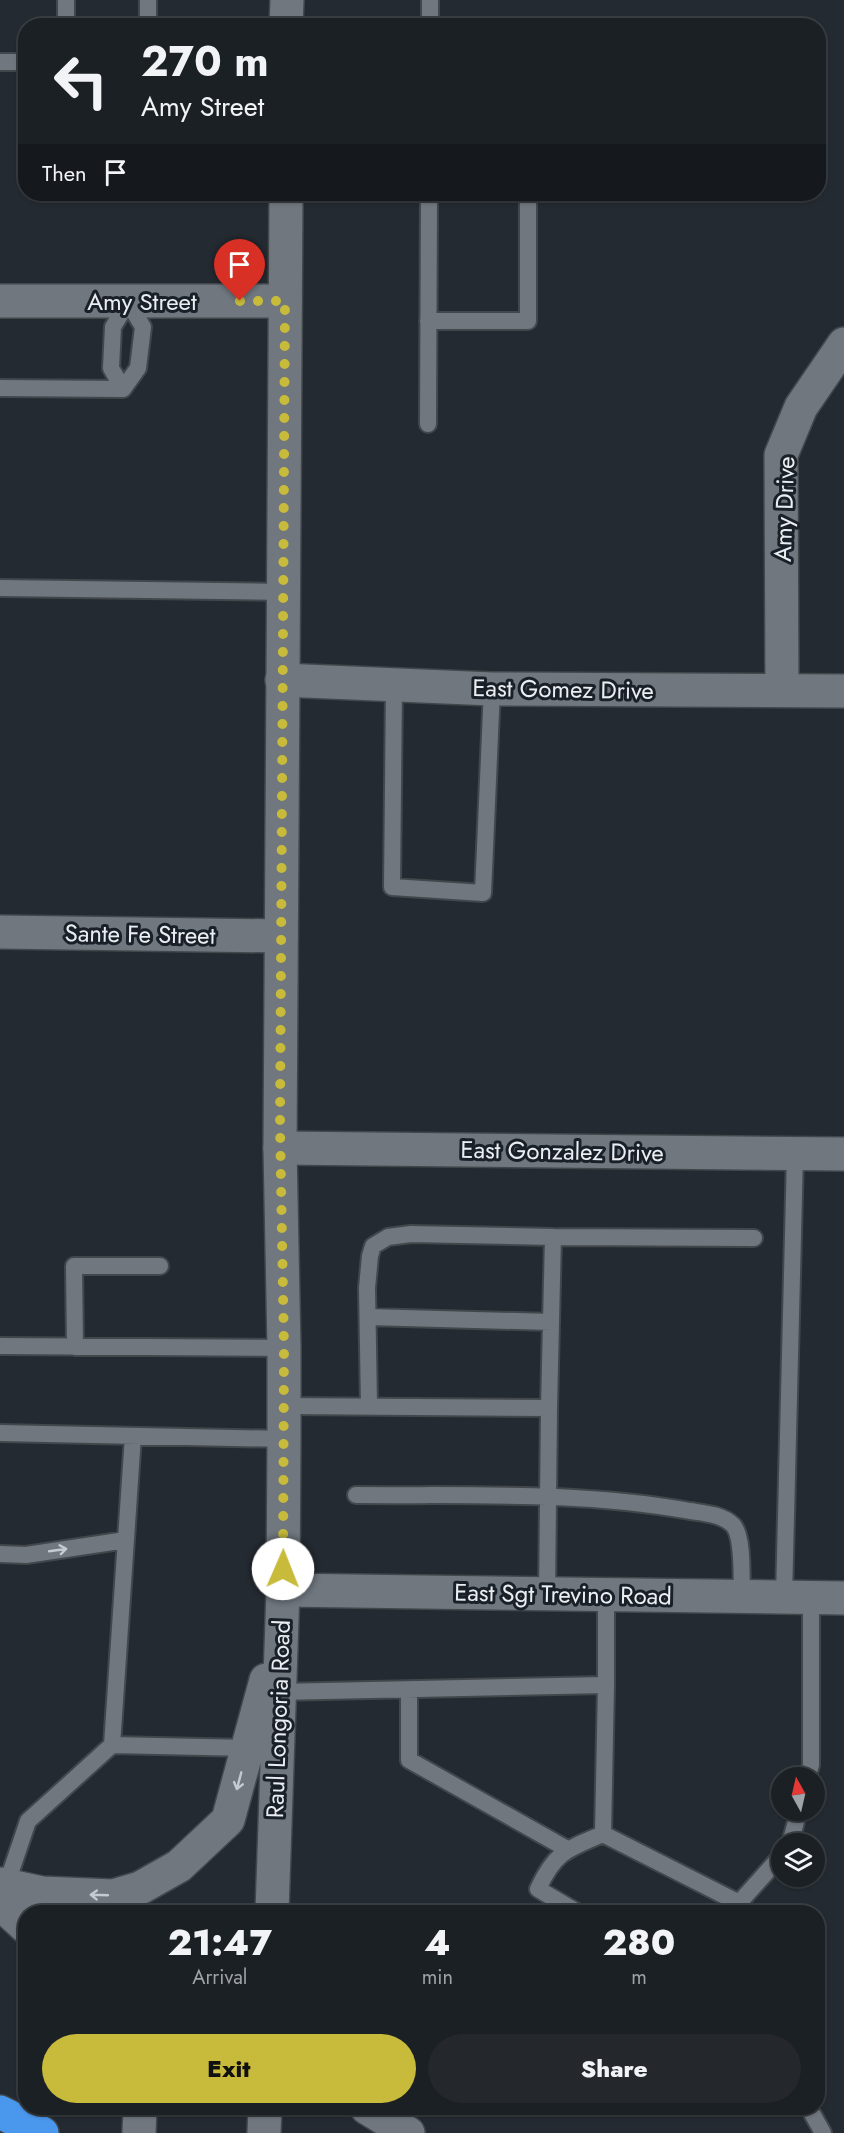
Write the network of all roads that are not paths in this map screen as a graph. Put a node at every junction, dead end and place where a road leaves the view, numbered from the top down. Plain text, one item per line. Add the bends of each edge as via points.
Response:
1 (66, 0) edge
2 (148, 0) edge
3 (286, 0) edge
4 (430, 0) edge
5 (66, 18) edge
6 (148, 18) edge
7 (286, 18) edge
8 (430, 18) edge
9 (0, 62) edge
10 (18, 62) edge
11 (286, 201) edge
12 (429, 201) edge
13 (528, 201) edge
14 (0, 301) edge
15 (285, 301) junction
16 (128, 302) junction
17 (428, 321) junction
18 (844, 344) edge
19 (0, 388) edge
20 (123, 389) junction
21 (428, 424) dead end
22 (0, 588) edge
23 (283, 592) junction
24 (282, 680) junction
25 (394, 685) junction
26 (492, 689) junction
27 (782, 690) junction
28 (844, 691) edge
29 (0, 932) edge
30 (281, 936) junction
31 (280, 1148) junction
32 (795, 1154) junction
33 (844, 1154) edge
34 (553, 1237) junction
35 (754, 1238) dead end
36 (160, 1266) dead end
37 (368, 1317) junction
38 (551, 1322) junction
39 (0, 1346) edge
40 (75, 1347) junction
41 (284, 1348) junction
42 (284, 1406) junction
43 (369, 1406) junction
44 (549, 1408) junction
45 (0, 1433) edge
46 (133, 1436) junction
47 (284, 1439) junction
48 (356, 1495) dead end
49 (548, 1497) junction
50 (126, 1540) junction
51 (0, 1554) edge
52 (283, 1590) junction
53 (548, 1594) junction
54 (606, 1595) junction
55 (742, 1596) junction
56 (797, 1597) junction
57 (844, 1598) edge
58 (281, 1623) junction
59 (606, 1686) junction
60 (409, 1690) junction
61 (278, 1692) junction
62 (112, 1745) junction
63 (248, 1748) junction
64 (810, 1767) edge
65 (603, 1834) junction
66 (567, 1849) junction
67 (771, 1867) edge
68 (1, 1892) edge
69 (22, 1905) edge
70 (273, 1905) edge
71 (565, 1905) edge
72 (730, 1905) edge
73 (738, 1905) edge
74 (18, 1916) edge
75 (0, 2112) edge
76 (140, 2115) edge
77 (265, 2115) edge
78 (379, 2115) edge
79 (813, 2115) edge
80 (42, 2133) edge
81 (139, 2133) edge
82 (264, 2133) edge
83 (408, 2133) edge
84 (822, 2133) edge

1 - 5 lane
2 - 6 lane
3 - 7 street
4 - 8 lane
9 - 10 lane
11 - 15 street, Raul Longoria Road
12 - 17 lane
13 - 17 lane via 528,321
14 - 16 street, Amy Street
15 - 16 street, Amy Street
15 - 23 street, Raul Longoria Road
16 - 20 lane via 113,327 111,358 111,368
16 - 20 lane via 143,327 138,369
17 - 21 lane
18 - 27 street, Amy Drive via 801,407 781,456
19 - 20 lane
22 - 23 lane
23 - 24 street, Raul Longoria Road
24 - 25 street, East Gomez Drive
24 - 30 street, Raul Longoria Road
25 - 26 street, East Gomez Drive
25 - 26 lane via 392,887 483,893
26 - 27 street, East Gomez Drive
27 - 28 street, East Gomez Drive
29 - 30 street, Sante Fe Street
30 - 31 street, Raul Longoria Road
31 - 32 street, East Gonzalez Drive
31 - 41 street, Raul Longoria Road
32 - 33 street, East Gonzalez Drive
32 - 56 lane
34 - 35 lane
34 - 37 lane via 411,1234 388,1238 373,1246 370,1256
34 - 38 lane
36 - 40 lane via 74,1266
37 - 38 lane
37 - 43 lane
38 - 44 lane
39 - 40 lane
40 - 41 lane
41 - 42 street, Raul Longoria Road
42 - 43 lane
42 - 47 street, Raul Longoria Road
43 - 44 lane
44 - 49 lane
45 - 46 lane
46 - 47 lane
46 - 50 lane
47 - 52 street, Raul Longoria Road
48 - 49 lane
49 - 53 lane
49 - 55 lane via 663,1506 719,1516 733,1525 739,1537
51 -> 50 lane
50 - 62 lane
52 - 53 street, East Sgt Trevino Road
52 - 58 street, Raul Longoria Road
53 - 54 street, East Sgt Trevino Road
54 - 55 street, East Sgt Trevino Road
54 - 59 lane
55 - 56 street, East Sgt Trevino Road
56 - 57 street, East Sgt Trevino Road
56 - 64 lane
58 - 61 street, Raul Longoria Road
58 - 63 street
59 - 60 lane
59 - 65 lane
60 - 61 lane
60 - 66 lane via 409,1760
61 - 70 street, Raul Longoria Road
62 - 63 lane
62 - 68 lane via 28,1821
63 -> 68 street via 228,1820 179,1866 140,1888 113,1896
65 - 66 lane
65 - 72 lane
66 - 71 lane via 547,1869 538,1890
67 - 73 lane
68 - 69 street
68 - 74 street
75 - 80 highway
76 - 81 street
77 - 82 street
78 - 83 street
79 - 84 lane

